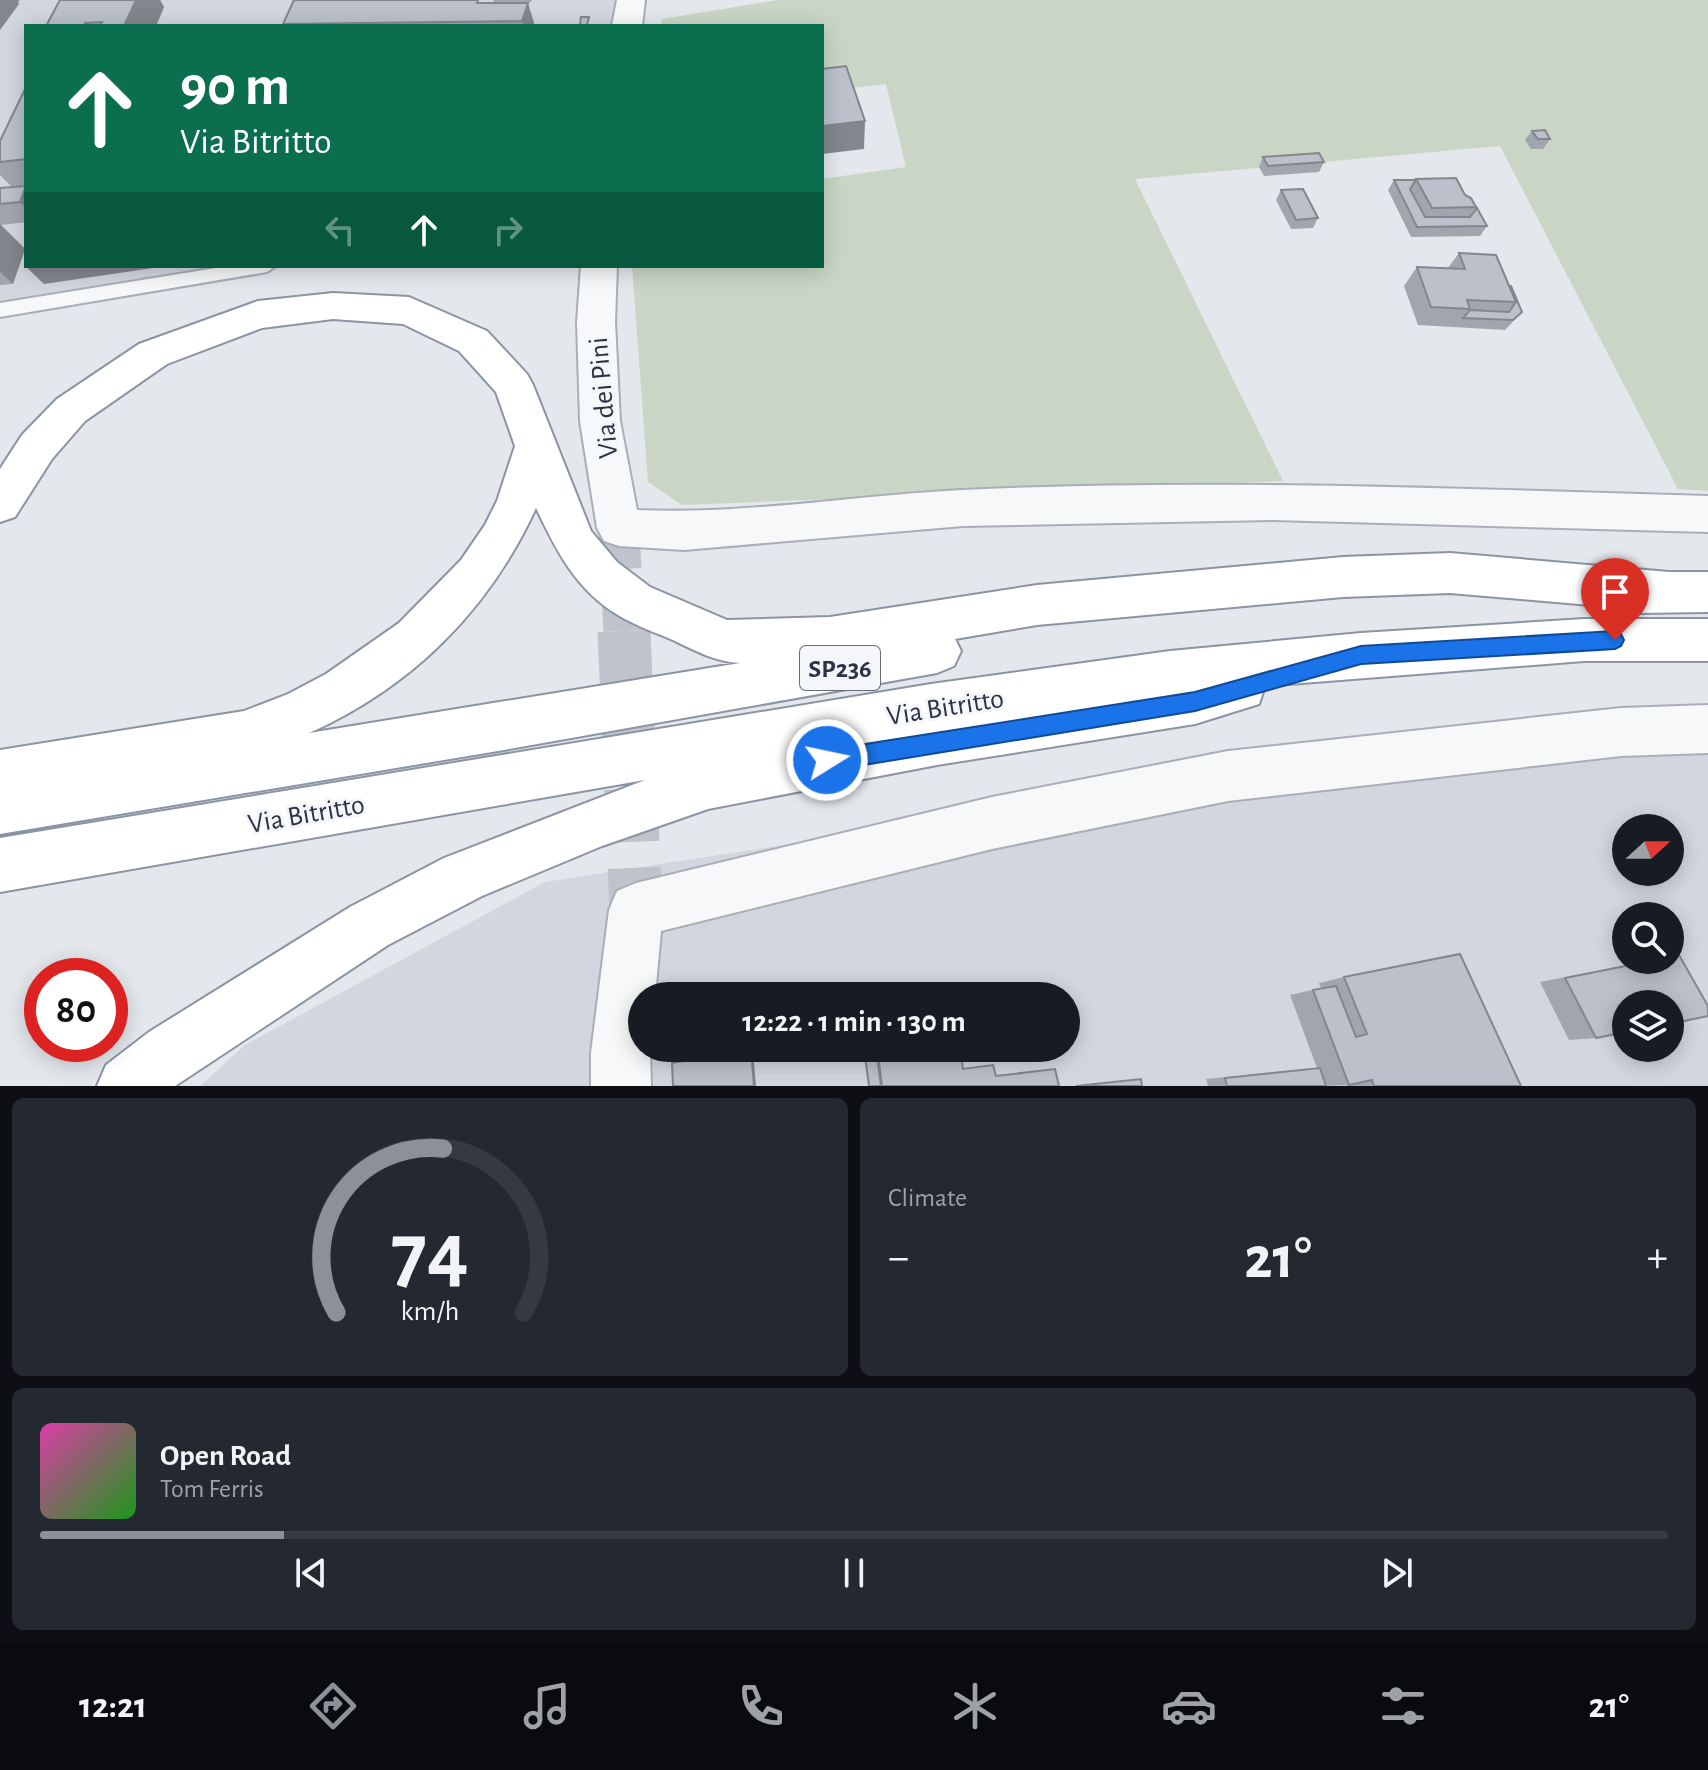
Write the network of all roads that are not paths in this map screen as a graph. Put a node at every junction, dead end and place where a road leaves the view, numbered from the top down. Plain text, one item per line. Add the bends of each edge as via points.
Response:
1 (631, 0) edge
2 (627, 24) edge
3 (255, 268) edge
4 (599, 268) edge
5 (0, 310) edge
6 (536, 443) junction
7 (0, 504) edge
8 (1708, 514) edge
9 (1688, 592) edge
10 (1708, 640) edge
11 (1361, 655) junction
12 (1708, 729) edge
13 (13, 789) edge
14 (3, 865) edge
15 (127, 1086) edge
16 (621, 1086) edge

1 - 2 street
3 - 5 lane
4 - 8 street, Via dei Pini via 600,421 619,528 684,531 963,508 1273,502
6 - 7 highway via 513,385 473,341 409,311 333,306 258,315 153,354 71,410 37,447
6 - 9 highway via 575,544 601,576 634,601 725,641 830,638 1037,605 1343,577 1450,573
6 - 13 highway via 518,503 484,563 436,619 334,696 267,727
9 - 13 highway, Via Bitritto / SP236 via 1458,598 1136,622 958,647 474,731
10 - 11 highway, Via Bitritto / SP236 via 1584,640
11 - 14 highway, Via Bitritto / SP236 via 1170,673 931,707
11 - 15 highway via 1195,701 708,784 602,820 463,877 369,926
12 - 16 street via 1621,732 1228,776 992,823 636,910

